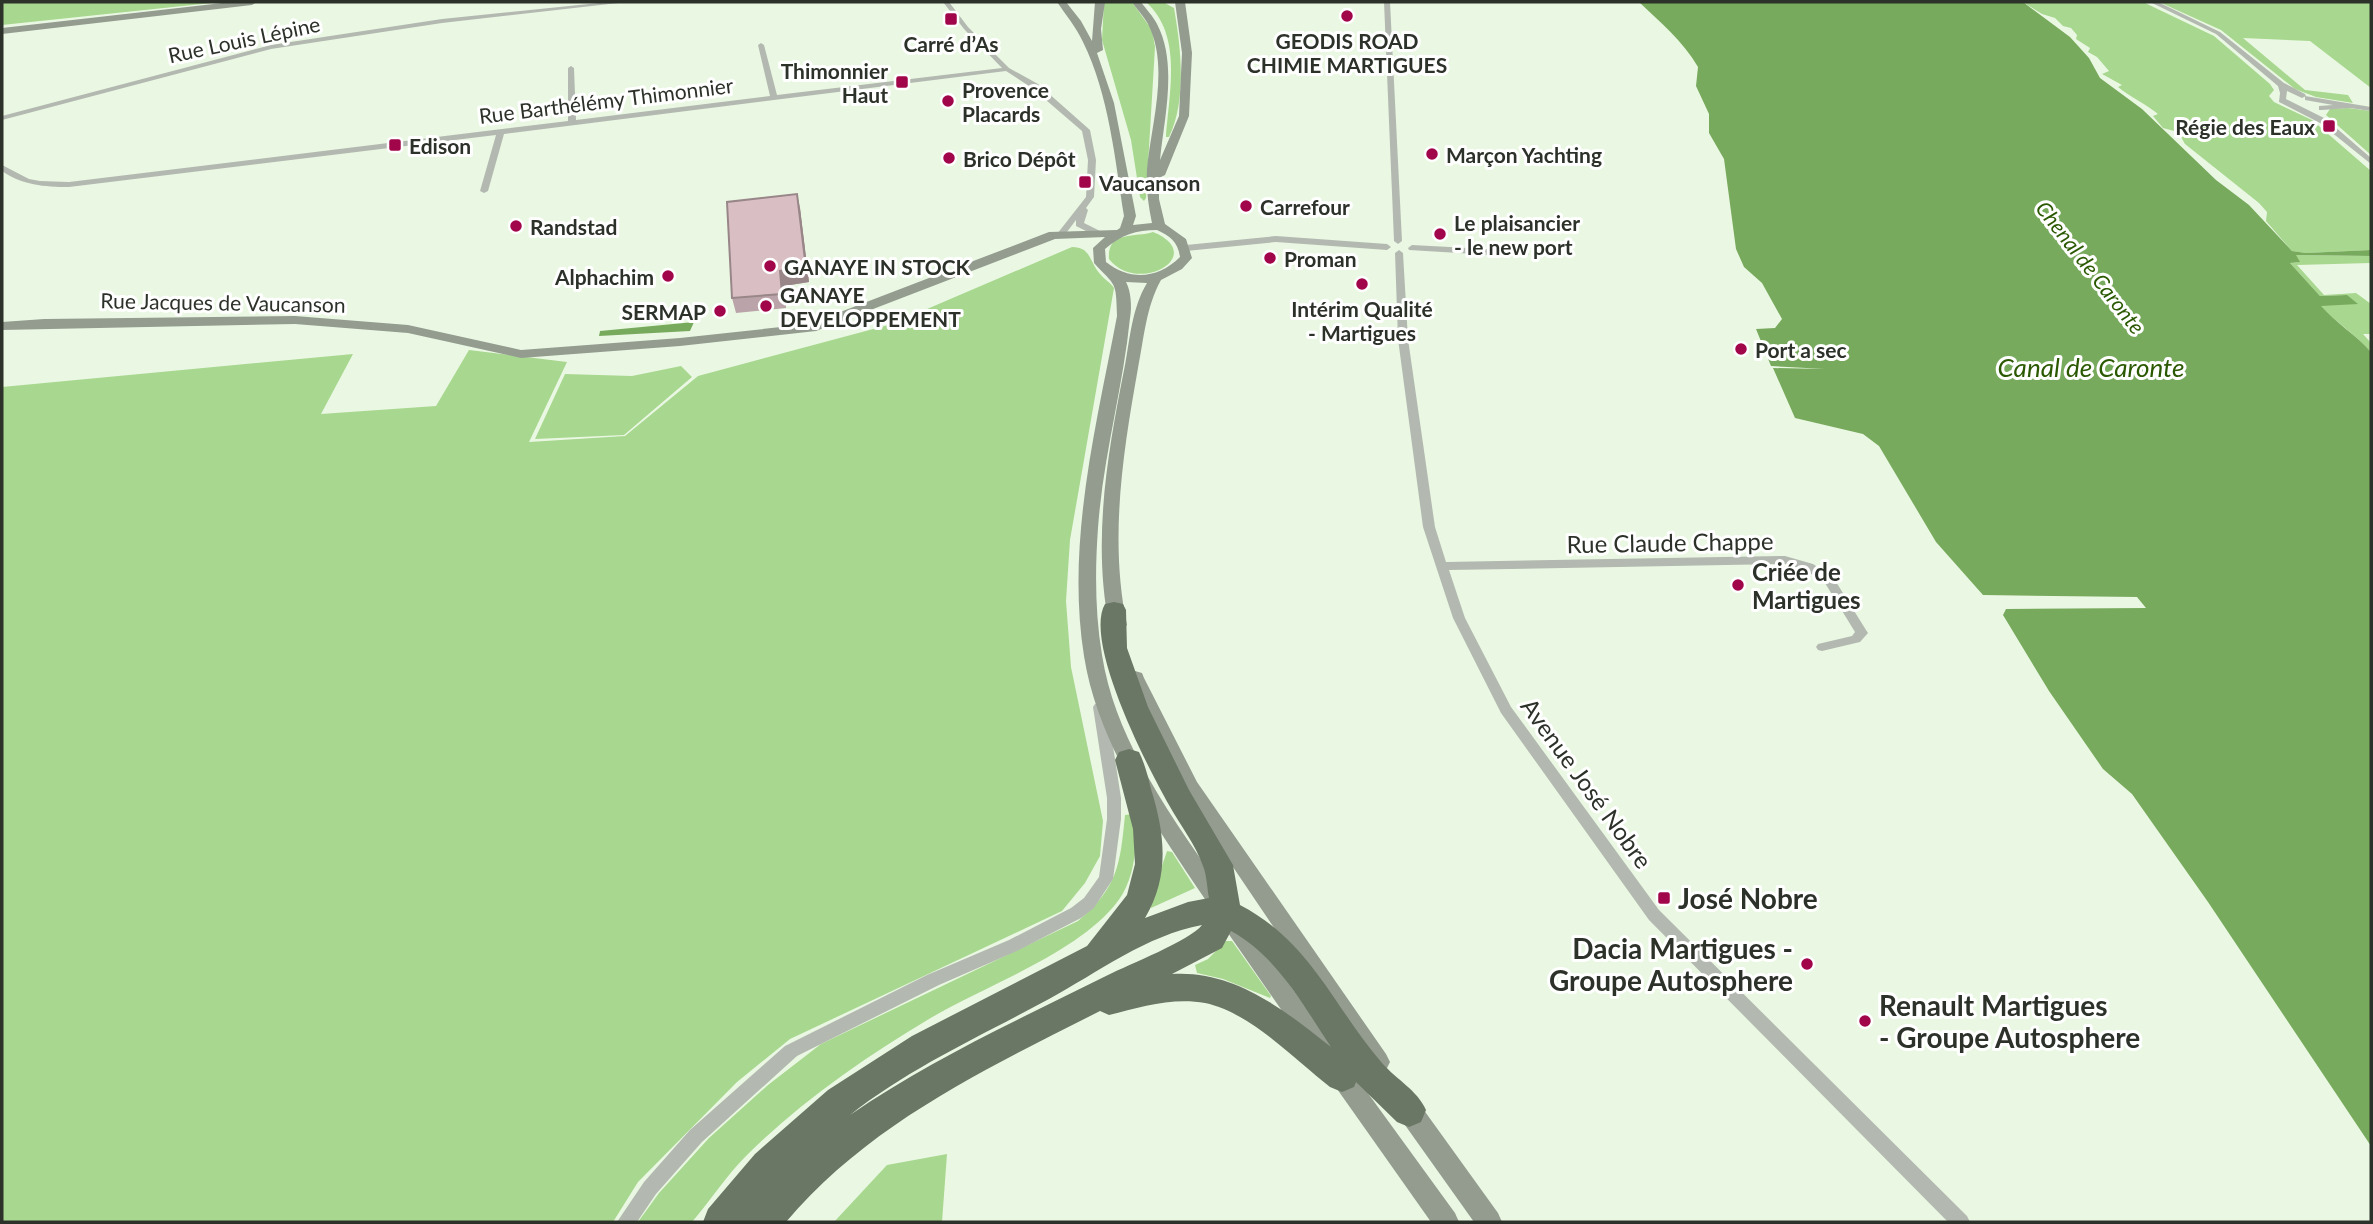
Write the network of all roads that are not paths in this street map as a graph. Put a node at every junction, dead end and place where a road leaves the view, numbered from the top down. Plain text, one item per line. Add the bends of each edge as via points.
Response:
1 (252, 2) edge
2 (624, 2) edge
3 (946, 2) edge
4 (1061, 2) edge
5 (1100, 2) edge
6 (1137, 2) edge
7 (1180, 2) edge
8 (1387, 2) edge
9 (2153, 2) edge
10 (2, 30) edge
11 (761, 46) dead end
12 (571, 68) dead end
13 (1007, 69) junction
14 (1102, 83) junction
15 (2281, 85) junction
16 (2282, 96) junction
17 (2305, 97) junction
18 (774, 98) junction
19 (2350, 106) junction
20 (2295, 107) junction
21 (2320, 108) junction
22 (2371, 109) edge
23 (2, 118) edge
24 (2323, 121) junction
25 (572, 123) junction
26 (501, 132) junction
27 (2371, 162) edge
28 (2, 167) edge
29 (1154, 187) junction
30 (484, 191) dead end
31 (1090, 197) junction
32 (1159, 226) junction
33 (1120, 231) junction
34 (1097, 233) junction
35 (1057, 234) junction
36 (1399, 247) junction
37 (1099, 248) junction
38 (1186, 248) junction
39 (1525, 254) dead end
40 (1116, 275) junction
41 (1156, 278) junction
42 (2, 326) edge
43 (1442, 566) junction
44 (1114, 610) junction
45 (1822, 647) dead end
46 (1093, 658) junction
47 (1129, 760) junction
48 (1226, 912) junction
49 (1094, 959) junction
50 (1074, 1008) junction
51 (1342, 1076) junction
52 (1409, 1110) junction
53 (626, 1222) edge
54 (721, 1222) edge
55 (762, 1222) edge
56 (1447, 1222) edge
57 (1489, 1222) edge
58 (1961, 1222) edge

1 - 10 main road
2 - 23 street, Rue Louis Lépine via 442,21 271,47
3 - 13 street
4 - 14 main road via 1084,33
5 - 14 main road via 1096,29
6 - 29 main road via 1155,24 1161,50
7 - 29 main road via 1187,53 1184,116
8 - 36 street, Avenue José Nobre
9 - 15 street via 2218,33
11 - 18 street
12 - 25 street
13 - 18 street, Rue Barthélémy Thimonnier
13 - 31 street via 1035,86 1086,130 1092,160
14 - 33 main road via 1110,104 1130,216
15 - 16 street
15 - 17 street
16 - 17 street
16 - 20 street
17 - 19 street
17 - 21 street via 2321,104
18 - 25 street, Rue Barthélémy Thimonnier
19 - 21 street
19 - 22 street
20 - 21 street
20 - 24 street
21 - 24 street
24 - 27 street
25 - 26 street, Rue Barthélémy Thimonnier
26 - 28 street, Rue Barthélémy Thimonnier via 49,185 30,183
26 - 30 street
29 - 32 main road
31 - 34 street via 1079,225
31 - 35 street
32 - 33 main road
32 - 38 main road via 1172,232
33 - 34 main road, Rue Jacques de Vaucanson
33 - 37 main road
34 - 35 main road, Rue Jacques de Vaucanson
35 - 37 main road
35 - 42 main road, Rue Jacques de Vaucanson via 811,328 681,342 521,354 408,329 295,320
36 - 38 street via 1276,239
36 - 39 street
36 - 43 street, Avenue José Nobre via 1403,339 1429,527
37 - 40 main road via 1100,263
38 - 41 main road via 1186,258 1179,266
40 - 41 main road
40 - 46 main road via 1123,288 1124,316 1088,529
41 - 44 main road via 1145,294 1124,406 1110,550
43 - 45 street, Rue Claude Chappe via 1798,562 1829,580 1863,633
43 - 58 street, Avenue José Nobre via 1459,618 1506,710 1654,915
44 - 48 highway via 1114,648 1135,707 1218,865
44 - 52 main road via 1136,682 1191,787
46 - 47 main road
46 - 53 street via 1114,798 1105,879 1094,898 1076,913 1014,945 791,1051 696,1136
47 - 48 main road via 1168,830
47 - 49 highway via 1149,833 1149,874 1133,910
48 - 49 highway via 1186,916
48 - 50 highway via 1211,938
48 - 51 main road
48 - 52 highway via 1259,930 1279,948 1371,1075
49 - 54 highway via 901,1060 861,1086 780,1152
50 - 51 highway via 1160,989 1208,989 1258,1013
50 - 55 highway via 900,1100 827,1154
51 - 56 main road
52 - 57 main road

